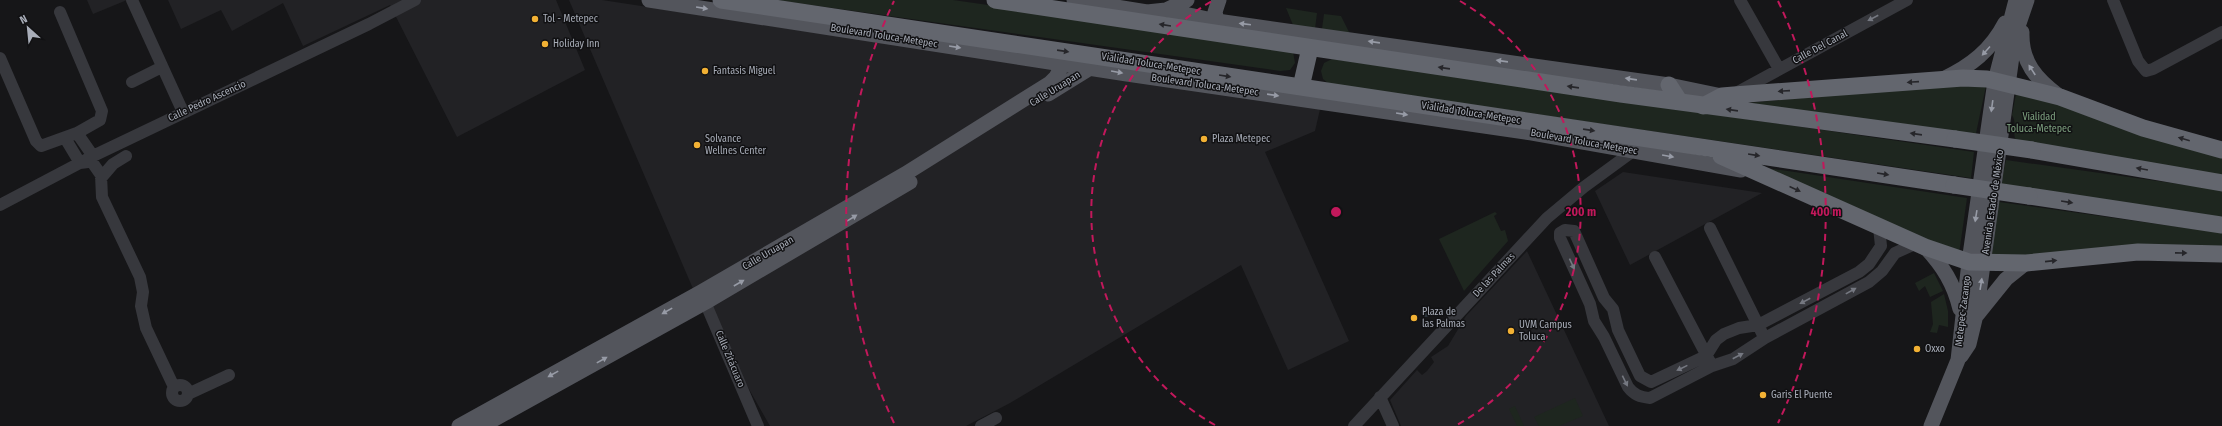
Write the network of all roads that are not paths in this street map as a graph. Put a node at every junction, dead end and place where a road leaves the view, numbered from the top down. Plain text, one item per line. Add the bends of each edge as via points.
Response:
1 (132, 0) edge
2 (415, 0) edge
3 (649, 0) edge
4 (721, 0) edge
5 (996, 0) edge
6 (1074, 0) edge
7 (1187, 0) edge
8 (1219, 0) edge
9 (1740, 0) edge
10 (1907, 0) edge
11 (2113, 0) edge
12 (2020, 2) edge
13 (1166, 10) junction
14 (60, 12) dead end
15 (1140, 16) junction
16 (1213, 20) junction
17 (1193, 30) junction
18 (2222, 32) edge
19 (1232, 36) junction
20 (1310, 48) junction
21 (1024, 51) junction
22 (0, 58) edge
23 (1063, 64) junction
24 (162, 67) junction
25 (1090, 68) junction
26 (1779, 69) junction
27 (1941, 80) junction
28 (132, 82) dead end
29 (2001, 82) junction
30 (1670, 85) junction
31 (1301, 87) junction
32 (1320, 96) junction
33 (1728, 96) junction
34 (2060, 97) junction
35 (1680, 102) junction
36 (1703, 106) junction
37 (183, 112) junction
38 (1515, 120) junction
39 (77, 133) junction
40 (1532, 133) junction
41 (65, 138) junction
42 (1648, 139) junction
43 (1616, 140) junction
44 (1702, 147) junction
45 (1635, 150) junction
46 (2222, 150) edge
47 (126, 156) dead end
48 (88, 160) junction
49 (1760, 173) junction
50 (102, 178) junction
51 (2222, 183) edge
52 (0, 205) edge
53 (2222, 225) edge
54 (1880, 227) junction
55 (1710, 228) dead end
56 (1921, 245) junction
57 (1881, 246) junction
58 (1895, 254) junction
59 (2222, 254) edge
60 (1655, 257) dead end
61 (1977, 262) junction
62 (2026, 263) junction
63 (1869, 264) junction
64 (1882, 271) junction
65 (703, 297) junction
66 (1604, 298) junction
67 (1590, 304) junction
68 (1969, 316) junction
69 (1758, 326) junction
70 (1618, 330) junction
71 (1604, 337) junction
72 (1765, 338) junction
73 (1709, 361) junction
74 (229, 375) dead end
75 (1380, 398) junction
76 (501, 409) junction
77 (996, 418) dead end
78 (459, 426) edge
79 (482, 426) edge
80 (758, 426) edge
81 (981, 426) edge
82 (1354, 426) edge
83 (1393, 426) edge
84 (1931, 426) edge

1 - 24 street
2 - 37 street, Calle Pedro Ascencio
3 -> 21 main road, Boulevard Toluca-Metepec
4 - 21 highway, Vialidad Toluca-Metepec
5 - 15 highway
6 - 15 main road
7 - 13 main road
8 - 16 main road
9 - 26 street
10 -> 26 street, Calle Del Canal
11 - 18 street via 2141,67 2146,71
12 -> 27 main road via 1985,53 1968,66
12 - 29 main road, Avenida Estado de México via 2016,35
34 -> 12 main road via 2040,81 2026,60
13 - 15 main road
13 - 16 main road
14 - 39 street via 102,111 100,120
17 -> 15 highway
16 - 17 highway
16 - 19 highway
30 -> 16 main road
17 - 19 highway
19 - 20 highway
20 - 31 highway
35 -> 20 highway
21 - 23 main road, Boulevard Toluca-Metepec
21 -> 31 highway, Vialidad Toluca-Metepec
22 - 41 street via 39,145 45,146
23 - 25 main road, Boulevard Toluca-Metepec
23 - 65 main road, Calle Uruapan via 1050,82
24 - 28 street
24 - 37 street
25 -> 32 main road, Boulevard Toluca-Metepec
65 -> 25 main road, Calle Uruapan via 842,224
26 - 33 street, Calle Del Canal
27 - 29 highway via 1977,78
27 -> 33 highway
29 - 34 highway
29 - 61 main road, Avenida Estado de México via 1998,167
30 - 33 main road
30 - 35 highway
31 - 32 highway, Vialidad Toluca-Metepec
32 - 38 highway, Vialidad Toluca-Metepec
32 -> 40 main road, Boulevard Toluca-Metepec
33 - 36 highway
46 -> 34 highway via 2143,128
35 - 36 highway
51 -> 36 highway, bridge via 2032,150
37 - 48 street, Calle Pedro Ascencio
38 - 40 highway
38 -> 43 highway, Vialidad Toluca-Metepec
39 - 41 street
39 - 48 street
40 - 43 main road, Boulevard Toluca-Metepec
41 - 48 street
42 - 43 highway, Vialidad Toluca-Metepec
42 - 44 highway, Vialidad Toluca-Metepec
42 - 45 street, De las Palmas
43 - 45 main road, Boulevard Toluca-Metepec
44 - 49 highway
44 -> 53 highway, Vialidad Toluca-Metepec, bridge
45 -> 49 main road, Boulevard Toluca-Metepec
45 - 75 street, De las Palmas via 1547,218
47 - 50 street via 114,164
48 - 50 street
48 - 52 street, Calle Pedro Ascencio
49 -> 54 highway
50 - 74 street via 102,197 143,284 141,306 146,328 174,387 182,385 188,394
54 - 56 highway
54 - 57 street
55 - 69 street
56 - 58 street
56 - 61 highway
56 - 68 main road via 1946,272
57 - 58 street
57 - 63 street
58 - 64 street
62 -> 59 highway via 2138,252
60 - 73 street
61 - 62 highway
61 - 68 main road, Metepec-Zacango
62 - 68 main road via 2011,274
63 - 64 street
63 -> 69 street via 1859,272
72 -> 64 street via 1869,282
65 - 76 main road, Calle Uruapan
65 - 80 street, Calle Zitácuaro
66 - 67 street
66 -> 67 street via 1574,231 1565,230 1560,233 1560,238
66 - 70 street via 1613,309
67 - 71 street via 1591,316
68 - 84 main road, Metepec-Zacango via 1969,344 1958,360
69 - 72 street
69 - 73 street via 1739,328 1724,334 1716,340
70 - 71 street
73 -> 70 street via 1655,381 1648,381 1640,376
71 -> 73 street via 1628,387 1633,394 1641,397 1650,398 1660,394
73 -> 72 street via 1733,359
75 - 82 street, De las Palmas
75 - 83 street
76 - 78 main road, Calle Uruapan
76 - 79 main road, Calle Uruapan
77 - 81 street

